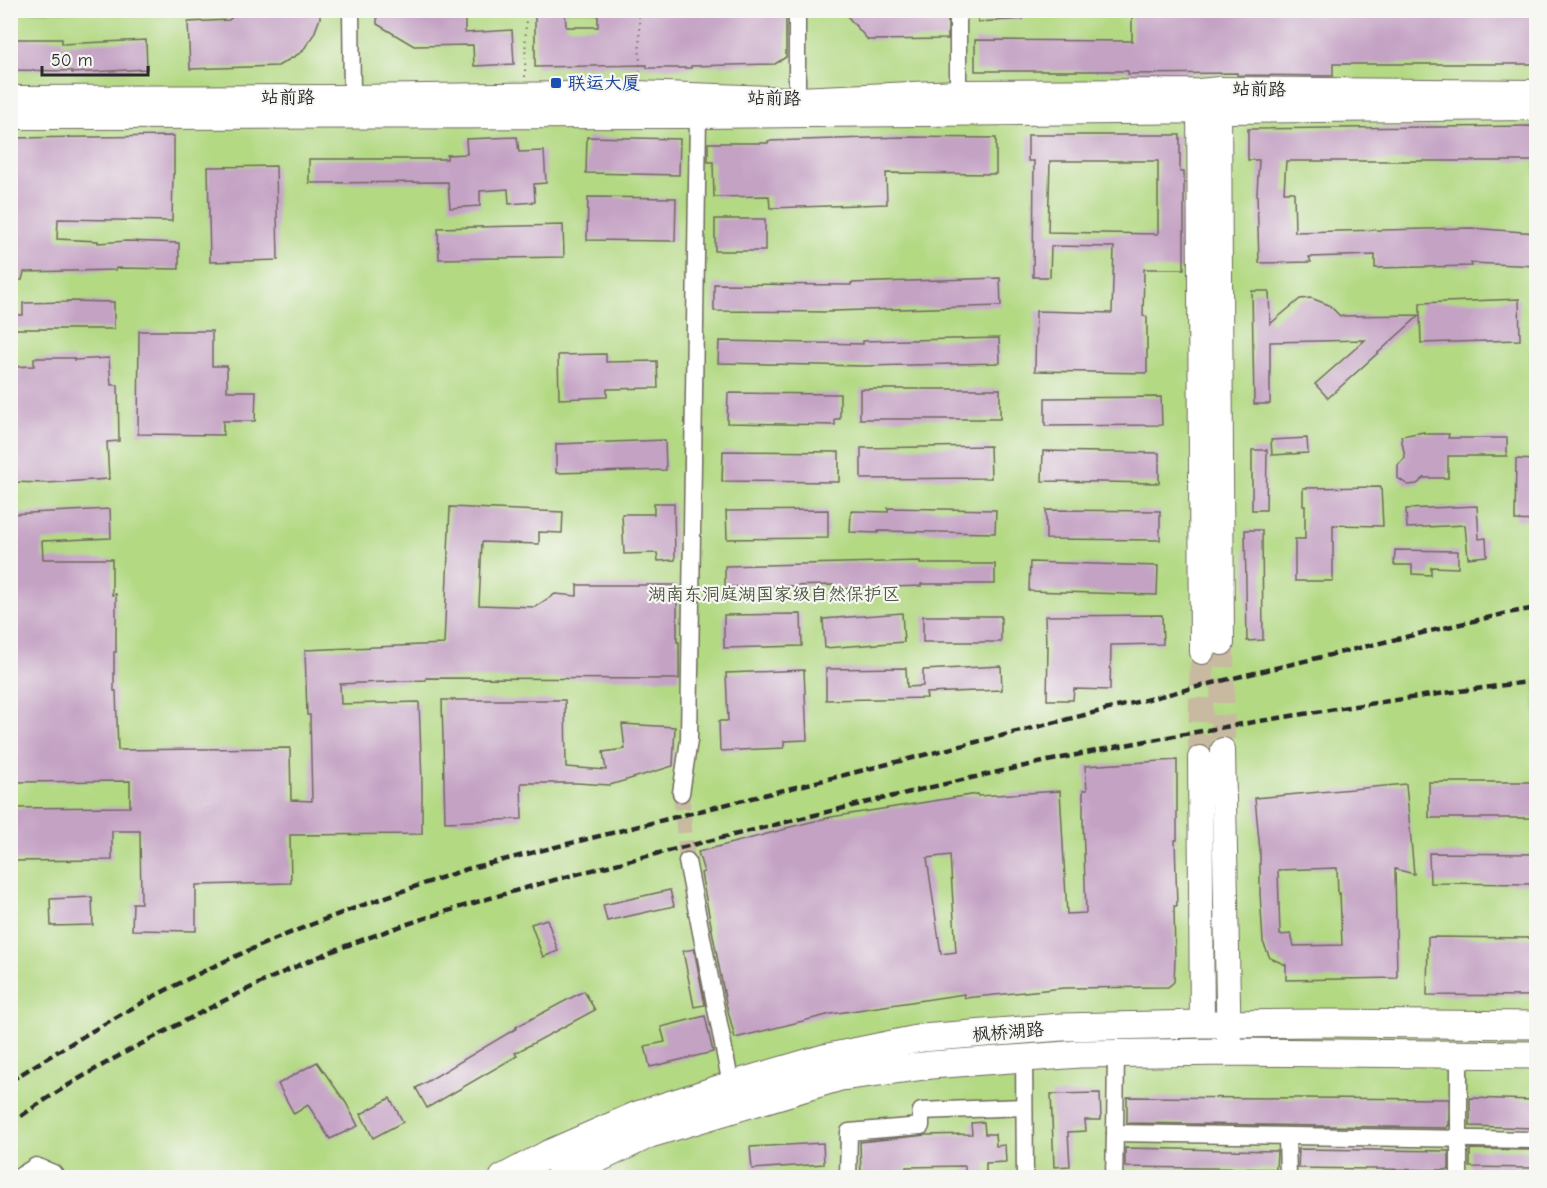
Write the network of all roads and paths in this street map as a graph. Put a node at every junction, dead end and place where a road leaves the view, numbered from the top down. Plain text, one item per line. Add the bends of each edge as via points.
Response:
1 (351, 10) edge
2 (526, 10) edge
3 (639, 10) edge
4 (797, 10) edge
5 (958, 10) edge
6 (525, 79) dead end
7 (958, 92) junction
8 (1536, 92) edge
9 (637, 93) junction
10 (352, 97) junction
11 (10, 98) edge
12 (796, 99) junction
13 (1209, 101) junction
14 (1536, 108) edge
15 (698, 116) junction
16 (10, 117) edge
17 (1212, 648) tunnel mouth
18 (1223, 750) tunnel mouth
19 (1200, 758) tunnel mouth
20 (681, 793) tunnel mouth
21 (687, 861) tunnel mouth
22 (1215, 1024) junction
23 (1536, 1025) edge
24 (1229, 1052) junction
25 (1116, 1053) junction
26 (1460, 1054) junction
27 (1536, 1055) edge
28 (1024, 1058) junction
29 (731, 1085) junction
30 (1024, 1107) junction
31 (1115, 1133) junction
32 (1287, 1136) junction
33 (1459, 1139) junction
34 (1536, 1140) edge
35 (17, 1178) edge
36 (57, 1178) edge
37 (503, 1178) edge
38 (558, 1178) edge
39 (848, 1178) edge
40 (1025, 1178) edge
41 (1114, 1178) edge
42 (1288, 1178) edge
43 (1459, 1178) edge

1 - 10 street
2 - 6 path
3 - 9 path
4 - 12 street
5 - 7 street
7 - 12 main road, 站前路
7 - 13 main road, 站前路
8 - 13 main road, 站前路
9 - 10 main road, 站前路
9 - 12 main road, 站前路
10 - 11 main road, 站前路
13 - 14 main road, 站前路
13 - 15 main road, 站前路
13 - 17 main road
15 - 16 main road, 站前路
15 - 20 street via 690,740
18 - 22 main road
19 - 22 main road
21 - 29 street
22 - 23 main road, 枫桥湖路
22 - 24 main road
22 - 29 main road, 枫桥湖路 via 1062,1027 922,1038 824,1058
24 - 25 main road, 枫桥湖路
24 - 26 main road, 枫桥湖路
25 - 28 main road, 枫桥湖路
25 - 31 street
26 - 27 main road, 枫桥湖路
26 - 33 street
28 - 30 street
28 - 38 main road, 枫桥湖路 via 840,1077 650,1134
29 - 37 main road, 枫桥湖路 via 637,1115
30 - 39 street via 921,1111 921,1126 849,1132
30 - 40 street
31 - 32 street
31 - 41 street
32 - 33 street
32 - 42 street
33 - 34 street
33 - 43 street
35 - 36 street via 36,1166

